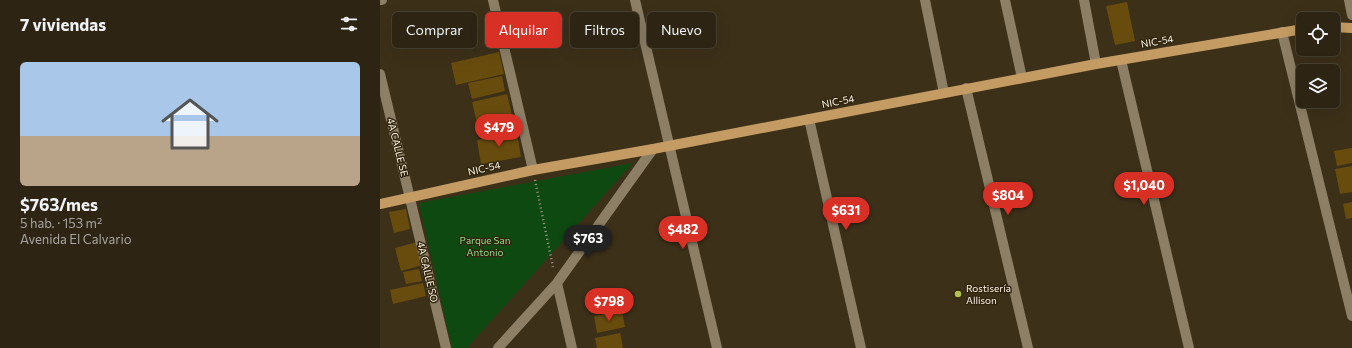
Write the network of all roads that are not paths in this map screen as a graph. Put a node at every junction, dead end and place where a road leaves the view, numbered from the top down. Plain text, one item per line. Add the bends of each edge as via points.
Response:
1 (494, 0) edge
2 (635, 0) edge
3 (925, 0) edge
4 (1005, 0) edge
5 (1084, 0) edge
6 (1349, 0) edge
7 (1352, 14) edge
8 (1340, 27) edge
9 (1352, 28) edge
10 (1296, 30) edge
11 (1282, 32) junction
12 (1121, 60) junction
13 (1096, 64) junction
14 (380, 74) edge
15 (1022, 78) junction
16 (966, 88) junction
17 (944, 93) junction
18 (809, 119) junction
19 (670, 146) junction
20 (653, 149) junction
21 (533, 170) junction
22 (411, 197) junction
23 (380, 204) edge
24 (557, 283) junction
25 (1352, 316) edge
26 (446, 348) edge
27 (498, 348) edge
28 (572, 348) edge
29 (717, 348) edge
30 (861, 348) edge
31 (1028, 348) edge
32 (1189, 348) edge

1 - 21 street
2 - 19 street
3 - 17 street
4 - 15 street
5 - 13 street
6 - 7 street
8 - 9 main road
10 - 11 main road, NIC-54 / NIC-54
11 - 12 main road, NIC-54 / NIC-54
11 - 25 street
12 - 13 main road, NIC-54 / NIC-54
12 - 32 street
13 - 15 main road, NIC-54 / NIC-54
14 - 22 street, 4A CALLE SE
15 - 16 main road, NIC-54 / NIC-54
16 - 17 main road, NIC-54 / NIC-54
16 - 31 street
17 - 18 main road, NIC-54 / NIC-54
18 - 19 main road, NIC-54 / NIC-54
18 - 30 street
19 - 20 main road, NIC-54 / NIC-54
19 - 29 street
20 - 21 main road, NIC-54 / NIC-54
20 - 24 street
21 - 22 main road, NIC-54 / NIC-54
22 - 23 main road, NIC-54 / NIC-54
22 - 26 street, 4A CALLE SO
24 - 27 street
24 - 28 street

